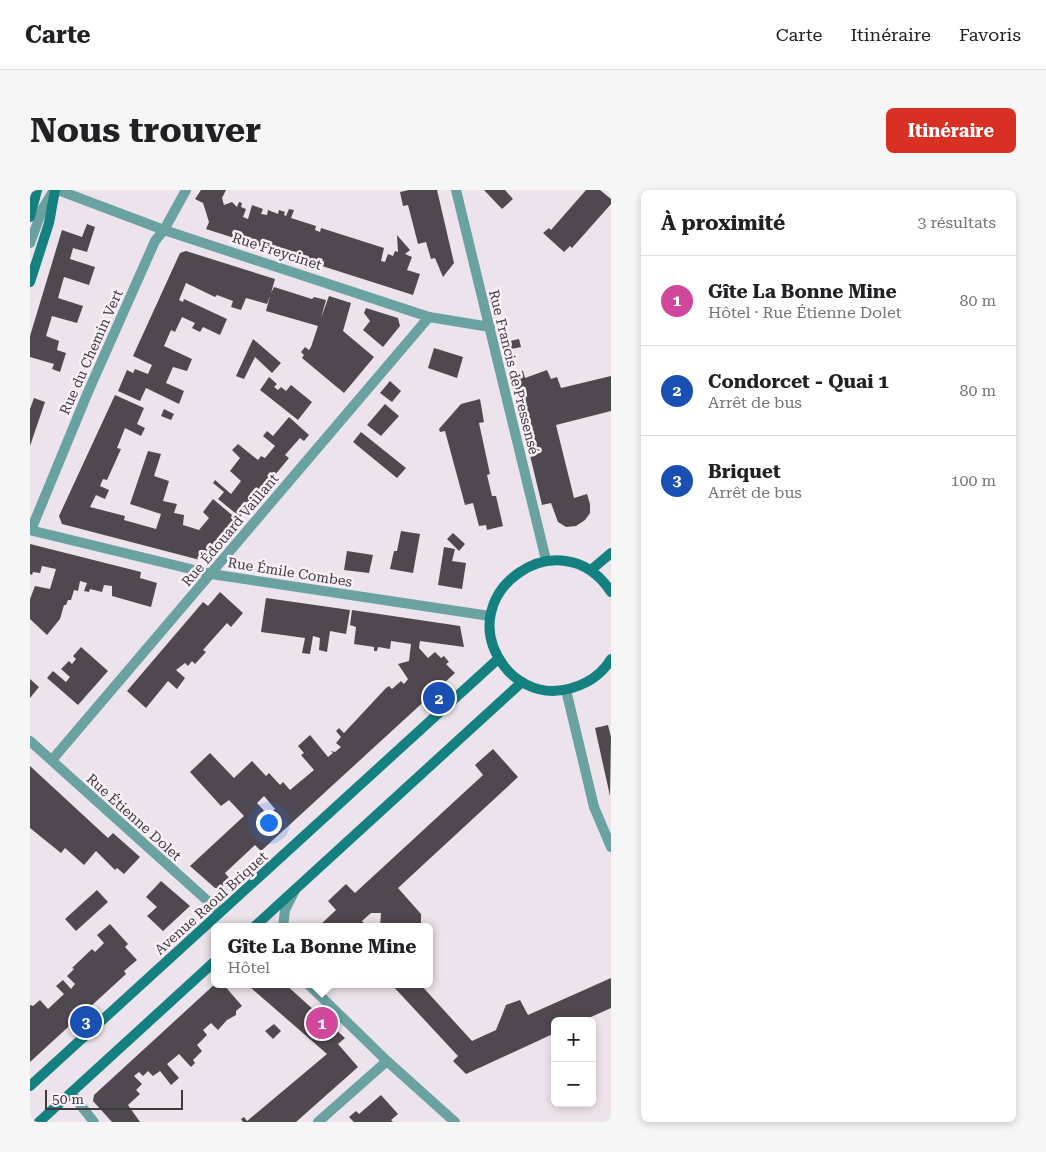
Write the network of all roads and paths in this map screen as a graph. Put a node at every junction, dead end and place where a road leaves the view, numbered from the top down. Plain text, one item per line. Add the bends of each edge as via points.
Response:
1 (37, 190) edge
2 (56, 190) edge
3 (186, 190) edge
4 (456, 190) edge
5 (30, 216) edge
6 (164, 230) junction
7 (30, 243) edge
8 (30, 282) edge
9 (429, 318) junction
10 (490, 327) junction
11 (30, 530) edge
12 (611, 553) edge
13 (546, 560) junction
14 (591, 570) junction
15 (211, 574) junction
16 (611, 592) edge
17 (490, 616) junction
18 (498, 659) junction
19 (611, 659) edge
20 (522, 682) junction
21 (566, 690) junction
22 (30, 741) edge
23 (52, 760) junction
24 (611, 847) edge
25 (296, 890) junction
26 (220, 912) junction
27 (259, 923) edge
28 (283, 923) edge
29 (211, 965) edge
30 (312, 988) edge
31 (387, 1061) junction
32 (30, 1086) edge
33 (70, 1094) junction
34 (39, 1122) edge
35 (94, 1122) edge
36 (318, 1122) edge
37 (455, 1122) edge

1 - 5 main road
2 - 6 street, Rue Freycinet
2 - 7 street via 42,208
2 - 8 main road
3 - 6 street, Rue du Chemin Vert
4 - 10 street, Rue Francis de Pressensé
6 - 9 street, Rue Freycinet
6 - 11 street, Rue du Chemin Vert via 143,267
9 - 10 street, Rue Freycinet
9 - 15 street, Rue Édouard Vaillant
10 - 13 street, Rue Francis de Pressensé
11 - 15 street, Rue Émile Combes
12 - 14 main road
13 - 14 main road via 569,562
13 - 17 main road via 515,573 503,585
14 - 16 main road
15 - 17 street, Rue Émile Combes
15 - 23 street, Rue Édouard Vaillant
17 - 18 main road via 491,638
18 - 20 main road
18 - 26 main road, Avenue Raoul Briquet
19 - 21 main road via 598,675 583,685
20 - 21 main road via 536,688
20 - 25 main road
21 - 24 street via 594,807
22 - 23 street, Rue Étienne Dolet
23 - 26 street, Rue Étienne Dolet
25 - 27 main road
25 - 28 street via 285,910
26 - 32 main road, Avenue Raoul Briquet
29 - 33 main road
30 - 31 street
31 - 36 street
31 - 37 street
33 - 34 main road
33 - 35 street

